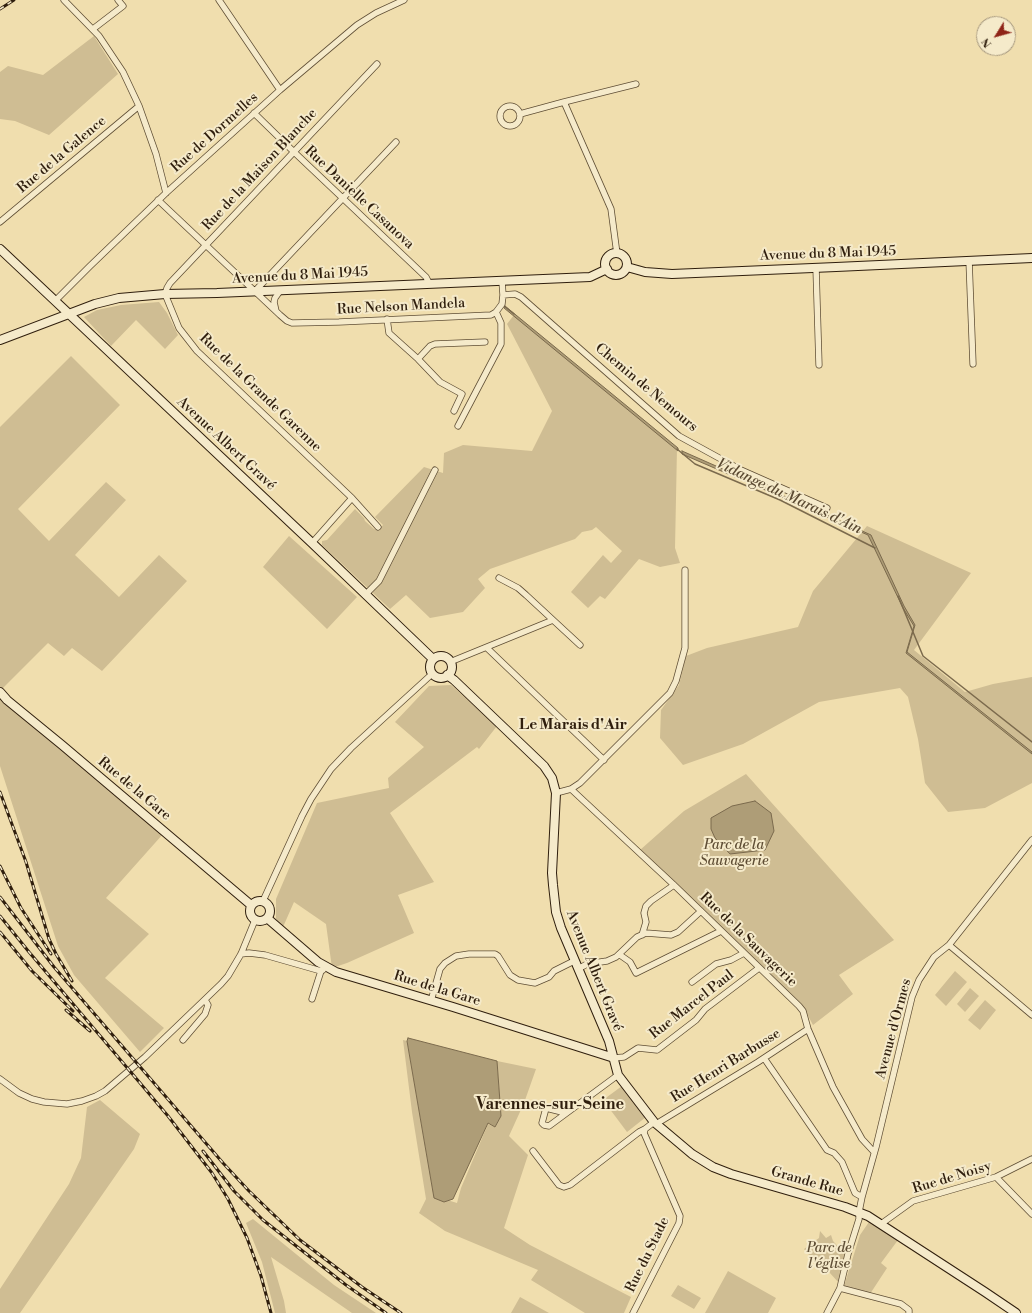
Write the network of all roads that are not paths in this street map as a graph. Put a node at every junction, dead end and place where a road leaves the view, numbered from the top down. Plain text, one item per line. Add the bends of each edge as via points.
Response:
1 (64, 0) edge
2 (118, 0) edge
3 (219, 0) edge
4 (404, 0) edge
5 (93, 29) junction
6 (377, 64) dead end
7 (636, 84) dead end
8 (280, 90) junction
9 (564, 102) junction
10 (139, 106) junction
11 (254, 113) junction
12 (520, 114) dead end
13 (396, 142) dead end
14 (294, 152) junction
15 (166, 193) junction
16 (344, 199) junction
17 (158, 200) junction
18 (0, 222) edge
19 (206, 245) junction
20 (0, 249) edge
21 (617, 254) junction
22 (1032, 258) edge
23 (969, 260) junction
24 (626, 267) junction
25 (816, 268) junction
26 (606, 269) junction
27 (502, 281) junction
28 (429, 283) junction
29 (280, 291) junction
30 (254, 292) junction
31 (165, 294) junction
32 (503, 295) junction
33 (55, 301) junction
34 (276, 312) junction
35 (496, 312) junction
36 (69, 314) junction
37 (387, 319) junction
38 (0, 340) edge
39 (485, 342) dead end
40 (418, 359) junction
41 (973, 364) dead end
42 (819, 365) dead end
43 (454, 411) dead end
44 (458, 426) dead end
45 (435, 470) dead end
46 (352, 498) junction
47 (828, 508) dead end
48 (378, 527) dead end
49 (312, 543) junction
50 (685, 570) dead end
51 (499, 578) dead end
52 (365, 595) junction
53 (553, 620) junction
54 (580, 645) dead end
55 (487, 648) junction
56 (433, 659) junction
57 (450, 662) junction
58 (432, 674) junction
59 (448, 675) junction
60 (0, 692) edge
61 (604, 760) junction
62 (571, 789) junction
63 (556, 793) junction
64 (1032, 840) edge
65 (674, 885) junction
66 (263, 901) junction
67 (251, 905) junction
68 (701, 911) junction
69 (268, 918) junction
70 (255, 920) junction
71 (721, 930) junction
72 (642, 935) junction
73 (949, 946) junction
74 (744, 953) junction
75 (241, 954) junction
76 (620, 955) junction
77 (576, 965) junction
78 (759, 968) junction
79 (323, 969) junction
80 (692, 982) dead end
81 (312, 999) dead end
82 (205, 1000) junction
83 (431, 1001) junction
84 (1032, 1015) edge
85 (808, 1029) junction
86 (183, 1040) dead end
87 (614, 1058) junction
88 (764, 1058) junction
89 (618, 1075) junction
90 (0, 1079) edge
91 (566, 1113) dead end
92 (655, 1123) junction
93 (646, 1129) junction
94 (533, 1151) dead end
95 (874, 1152) junction
96 (1032, 1159) edge
97 (996, 1177) junction
98 (862, 1197) junction
99 (859, 1212) junction
100 (1032, 1214) edge
101 (881, 1224) junction
102 (840, 1288) junction
103 (633, 1313) edge
104 (827, 1313) edge
105 (909, 1313) edge
106 (1016, 1313) edge

1 - 5 street
2 - 5 street via 123,6
3 - 8 street
4 - 8 street, Rue de Dormelles via 356,25
5 - 10 street via 123,72
6 - 14 street, Rue de la Maison Blanche
7 - 9 street
8 - 11 street, Rue de Dormelles
9 - 12 street
9 - 21 street via 612,209
10 - 15 street via 156,154
10 - 18 street, Rue de la Galence
11 - 14 street, Rue Danielle Casanova
11 - 15 street, Rue de Dormelles
13 - 16 street
14 - 16 street, Rue Danielle Casanova
14 - 19 street, Rue de la Maison Blanche
15 - 17 street, Rue de Dormelles
16 - 28 street, Rue Danielle Casanova
16 - 30 street
17 - 19 street, Rue Nelson Mandela
17 - 33 street, Rue de Dormelles
19 - 30 street, Rue Nelson Mandela
19 - 31 street, Rue de la Maison Blanche via 170,283
20 - 33 main road, Avenue Albert Gravé
21 - 24 main road via 625,258
21 - 26 main road via 611,255 607,260
22 - 23 main road, Avenue du 8 Mai 1945
23 - 25 main road, Avenue du 8 Mai 1945
23 - 41 street
24 - 25 main road, Avenue du 8 Mai 1945 via 658,274
24 - 26 main road via 623,273 617,275
25 - 42 street
26 - 27 main road, Avenue du 8 Mai 1945 via 590,277
27 - 28 main road, Avenue du 8 Mai 1945
27 - 32 street
28 - 29 main road, Avenue du 8 Mai 1945
29 - 30 main road, Avenue du 8 Mai 1945
29 - 34 street via 274,302
30 - 31 main road, Avenue du 8 Mai 1945
30 - 34 street, Rue Nelson Mandela
31 - 36 main road, Avenue du 8 Mai 1945 via 119,298
31 - 46 street, Rue de la Grande Garenne via 179,328 197,351
32 - 35 street via 502,304
32 - 47 street, Chemin de Nemours via 515,294 521,297 679,436 741,470
33 - 36 main road, Avenue Albert Gravé
34 - 37 street, Rue Nelson Mandela via 287,322 292,323
35 - 37 street, Rue Nelson Mandela via 491,315
35 - 44 street via 501,323 501,344
36 - 38 main road, Avenue du 8 Mai 1945
36 - 49 main road, Avenue Albert Gravé
37 - 40 street via 389,332
39 - 40 street via 435,344
40 - 43 street via 440,382 462,394
45 - 52 street via 379,581
46 - 48 street, Rue de la Grande Garenne
46 - 49 street
49 - 52 main road, Avenue Albert Gravé
50 - 61 street via 685,648 676,681 670,693
51 - 53 street via 518,588
52 - 56 main road, Avenue Albert Gravé
53 - 54 street
53 - 55 street
55 - 57 street
55 - 61 street
56 - 57 main road via 442,656
56 - 58 main road via 430,665
57 - 59 main road via 451,669
58 - 59 main road via 438,677
58 - 66 street via 331,769 302,816
59 - 63 main road, Avenue Albert Gravé via 544,766 552,778
60 - 67 main road, Rue de la Gare
61 - 62 street
62 - 63 street
62 - 65 street, Rue de la Sauvagerie
63 - 77 main road, Avenue Albert Gravé via 552,873 554,899 562,932
64 - 73 street, Avenue d'Ormes
65 - 68 street, Rue de la Sauvagerie
65 - 72 street via 646,906 646,922
66 - 67 main road via 259,900
66 - 69 main road via 269,906
67 - 70 main road via 249,912
68 - 71 street, Rue de la Sauvagerie
68 - 72 street via 678,932 671,935
69 - 70 main road via 262,921
69 - 79 main road, Rue de la Gare
70 - 75 street
71 - 74 street, Rue de la Sauvagerie
71 - 76 street via 636,973 630,962
72 - 76 street
73 - 84 street
73 - 95 street, Avenue d'Ormes via 934,957 919,980 912,997
74 - 78 street, Rue de la Sauvagerie
74 - 80 street via 716,964
75 - 79 street via 265,955
75 - 82 street via 228,976
76 - 77 street via 607,961
77 - 83 street via 554,971 549,977 535,983 518,980 510,975 495,954 456,956 440,969
77 - 87 main road, Avenue Albert Gravé
78 - 85 street, Rue de la Sauvagerie via 799,1006
78 - 87 street, Rue Marcel Paul via 657,1050 638,1048 624,1057
79 - 81 street
79 - 83 main road, Rue de la Gare
82 - 86 street via 208,1005 205,1014
82 - 90 street via 111,1087 96,1096 67,1104 44,1102 19,1093
83 - 87 main road, Rue de la Gare
85 - 88 street, Rue Henri Barbusse
85 - 95 street, Rue de la Sauvagerie via 833,1087 862,1140
87 - 89 main road, Grande Rue
88 - 92 street, Rue Henri Barbusse
88 - 98 street via 827,1150 842,1162 855,1193
89 - 91 street
89 - 92 main road, Grande Rue
92 - 93 street
92 - 99 main road, Grande Rue via 692,1154 713,1167
93 - 94 street via 564,1187 559,1185
93 - 103 street, Rue du Stade via 644,1134 680,1216 680,1223
95 - 98 street, Avenue d'Ormes
96 - 97 street, Rue de Noisy
97 - 100 street
97 - 101 street, Rue de Noisy via 913,1201
98 - 99 street, Avenue d'Ormes
99 - 101 main road, Grande Rue
99 - 102 street, Avenue d'Ormes
101 - 106 main road, Grande Rue
102 - 104 street, Avenue d'Ormes
102 - 105 street via 901,1304

